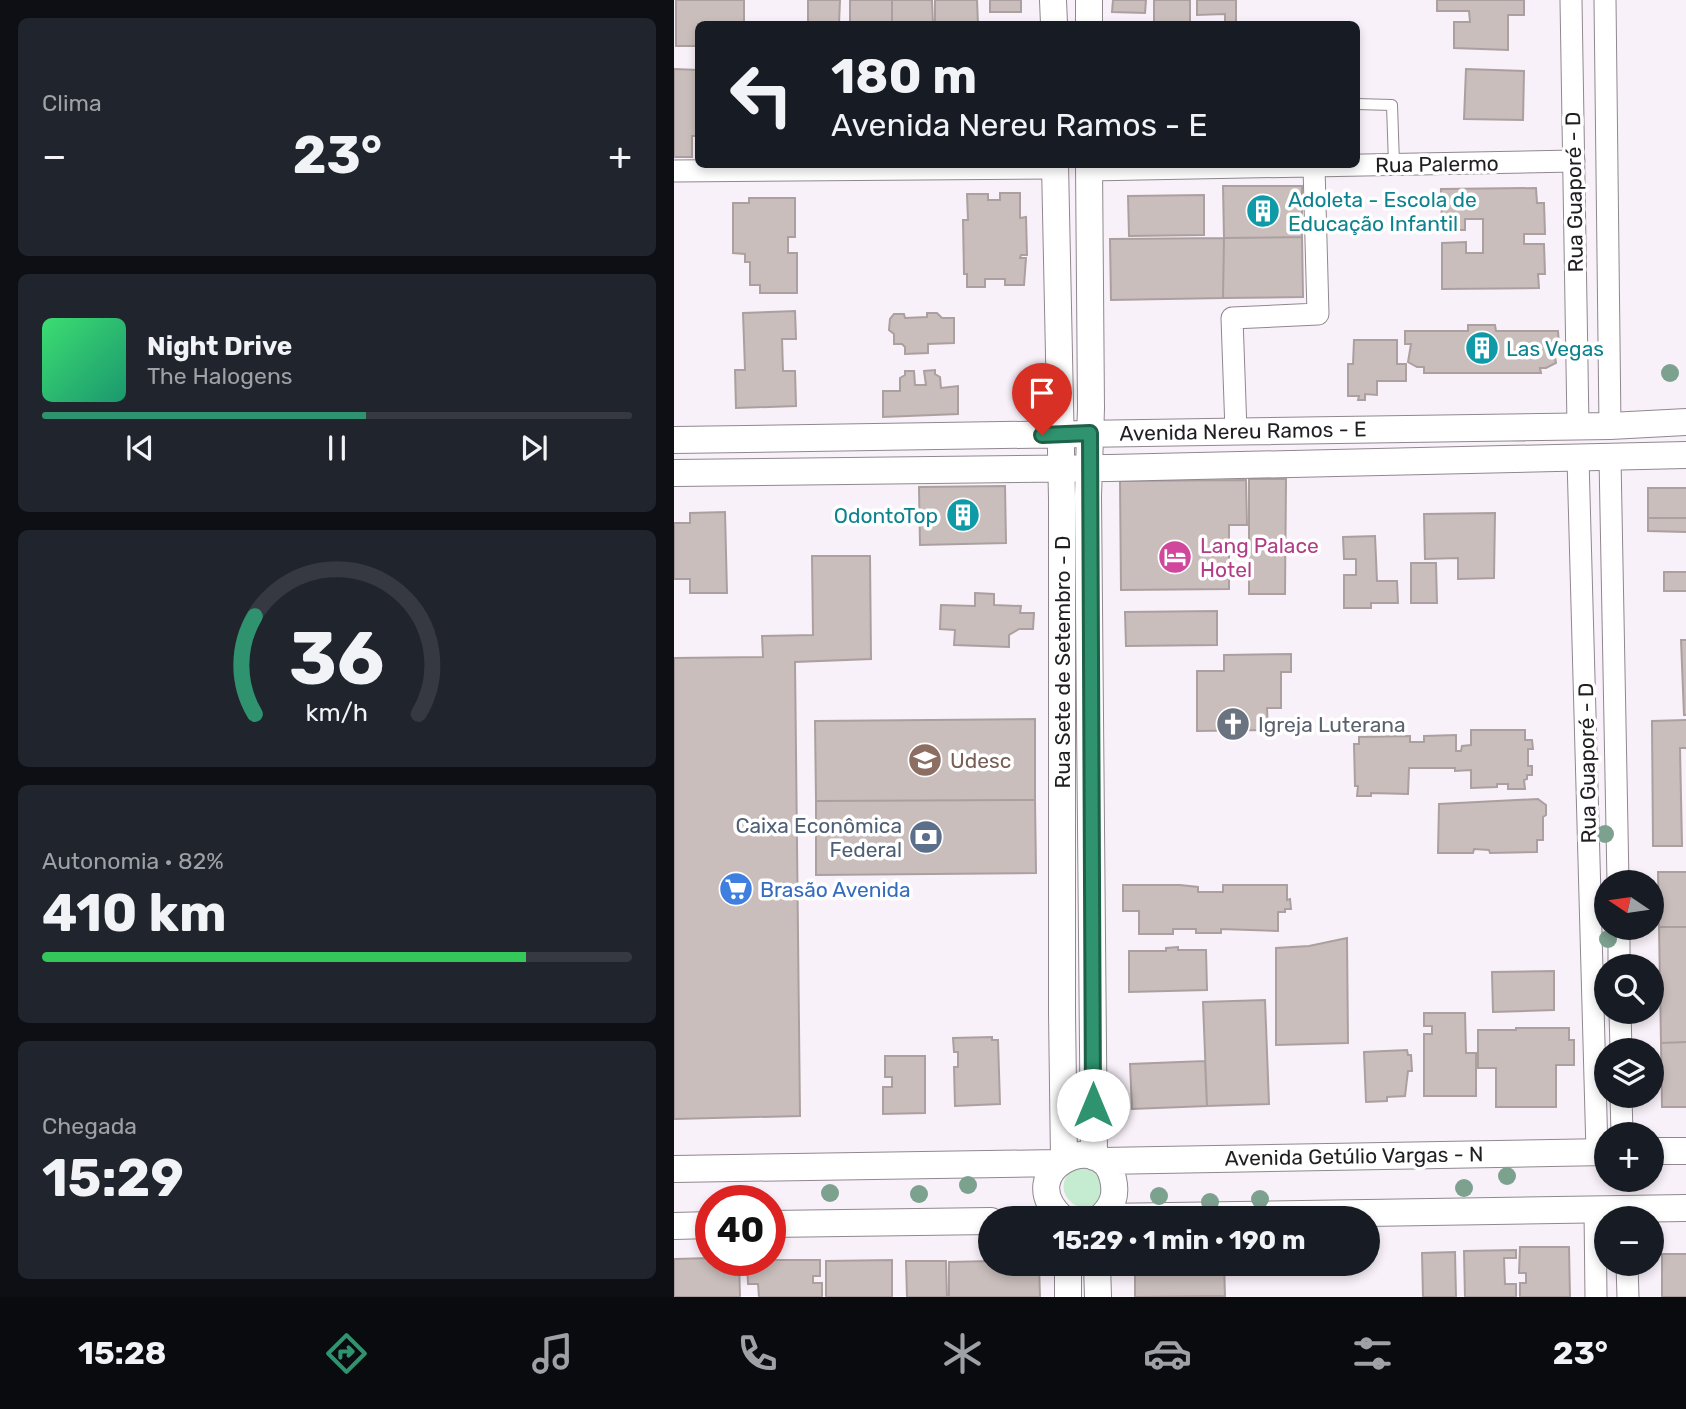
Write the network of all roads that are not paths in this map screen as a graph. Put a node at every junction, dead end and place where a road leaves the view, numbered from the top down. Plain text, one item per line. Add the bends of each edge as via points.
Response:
1 (1053, 0) edge
2 (1089, 0) edge
3 (1571, 0) edge
4 (1605, 0) edge
5 (1054, 21) edge
6 (1089, 21) edge
7 (1360, 104) edge
8 (1574, 161) junction
9 (1394, 164) junction
10 (1360, 165) edge
11 (928, 168) edge
12 (1055, 168) edge
13 (1089, 168) edge
14 (1314, 168) edge
15 (674, 170) edge
16 (1609, 324) junction
17 (1576, 325) junction
18 (1686, 422) edge
19 (1578, 426) junction
20 (1610, 426) junction
21 (1236, 431) junction
22 (1090, 433) junction
23 (1061, 435) junction
24 (674, 440) edge
25 (1686, 455) edge
26 (1578, 458) junction
27 (1610, 458) junction
28 (1061, 468) junction
29 (1090, 468) junction
30 (674, 474) edge
31 (1611, 536) junction
32 (1581, 537) junction
33 (1618, 870) edge
34 (1599, 1038) edge
35 (1664, 1151) edge
36 (1686, 1151) edge
37 (1594, 1152) edge
38 (1098, 1159) junction
39 (1061, 1161) junction
40 (674, 1169) edge
41 (1051, 1206) edge
42 (1111, 1206) edge
43 (1686, 1208) edge
44 (1594, 1210) edge
45 (1664, 1210) edge
46 (1380, 1213) edge
47 (978, 1221) edge
48 (786, 1224) edge
49 (695, 1225) edge
50 (674, 1226) edge
51 (1068, 1276) edge
52 (1097, 1276) edge
53 (1596, 1276) edge
54 (1627, 1276) edge
55 (1068, 1297) edge
56 (1098, 1297) edge
57 (1596, 1297) edge
58 (1628, 1297) edge

1 - 5 street
2 - 6 street
3 - 8 street, Rua Guaporé - D
4 - 16 street, Rua Guaporé - D
7 - 9 lane via 1392,105
8 - 9 street, Rua Palermo
8 - 17 street, Rua Guaporé - D
9 - 10 street, Rua Palermo
11 - 15 street
12 - 23 street, Rua Sete de Setembro - D
13 - 22 street, Rua Sete de Setembro - D
14 - 21 street via 1317,314 1232,318
16 - 17 street
16 - 20 street, Rua Guaporé - D
17 - 19 street, Rua Guaporé - D
18 - 20 street, Avenida Nereu Ramos - E
19 - 20 street, Avenida Nereu Ramos - E
19 - 21 street, Avenida Nereu Ramos - E
21 - 22 street, Avenida Nereu Ramos - E
22 - 23 street, Avenida Nereu Ramos - E
22 - 29 street, Rua Sete de Setembro - D
23 - 24 street, Avenida Nereu Ramos - E
23 - 28 street, Rua Sete de Setembro - D
25 - 27 street, Avenida Nereu Ramos - E
26 - 27 street, Avenida Nereu Ramos - E
26 - 29 street, Avenida Nereu Ramos - E
26 - 32 street, Rua Guaporé - D
27 - 31 street, Rua Guaporé - D
28 - 29 street, Avenida Nereu Ramos - E
28 - 30 street, Avenida Nereu Ramos - E
28 - 39 street, Rua Sete de Setembro - D
29 - 38 street, Rua Sete de Setembro - D
31 - 32 street
31 - 33 street, Rua Guaporé - D
32 - 34 street, Rua Guaporé - D
35 - 36 street
37 - 38 street, Avenida Getúlio Vargas - N
38 - 39 street, Avenida Getúlio Vargas - N via 1079,1154
38 - 42 street via 1112,1174 1116,1189
39 - 40 street
39 - 41 street, Rua Sete de Setembro - D via 1047,1185
43 - 45 street
44 - 46 street
47 - 48 street
49 - 50 street
51 - 55 street
52 - 56 street
53 - 57 street
54 - 58 street

